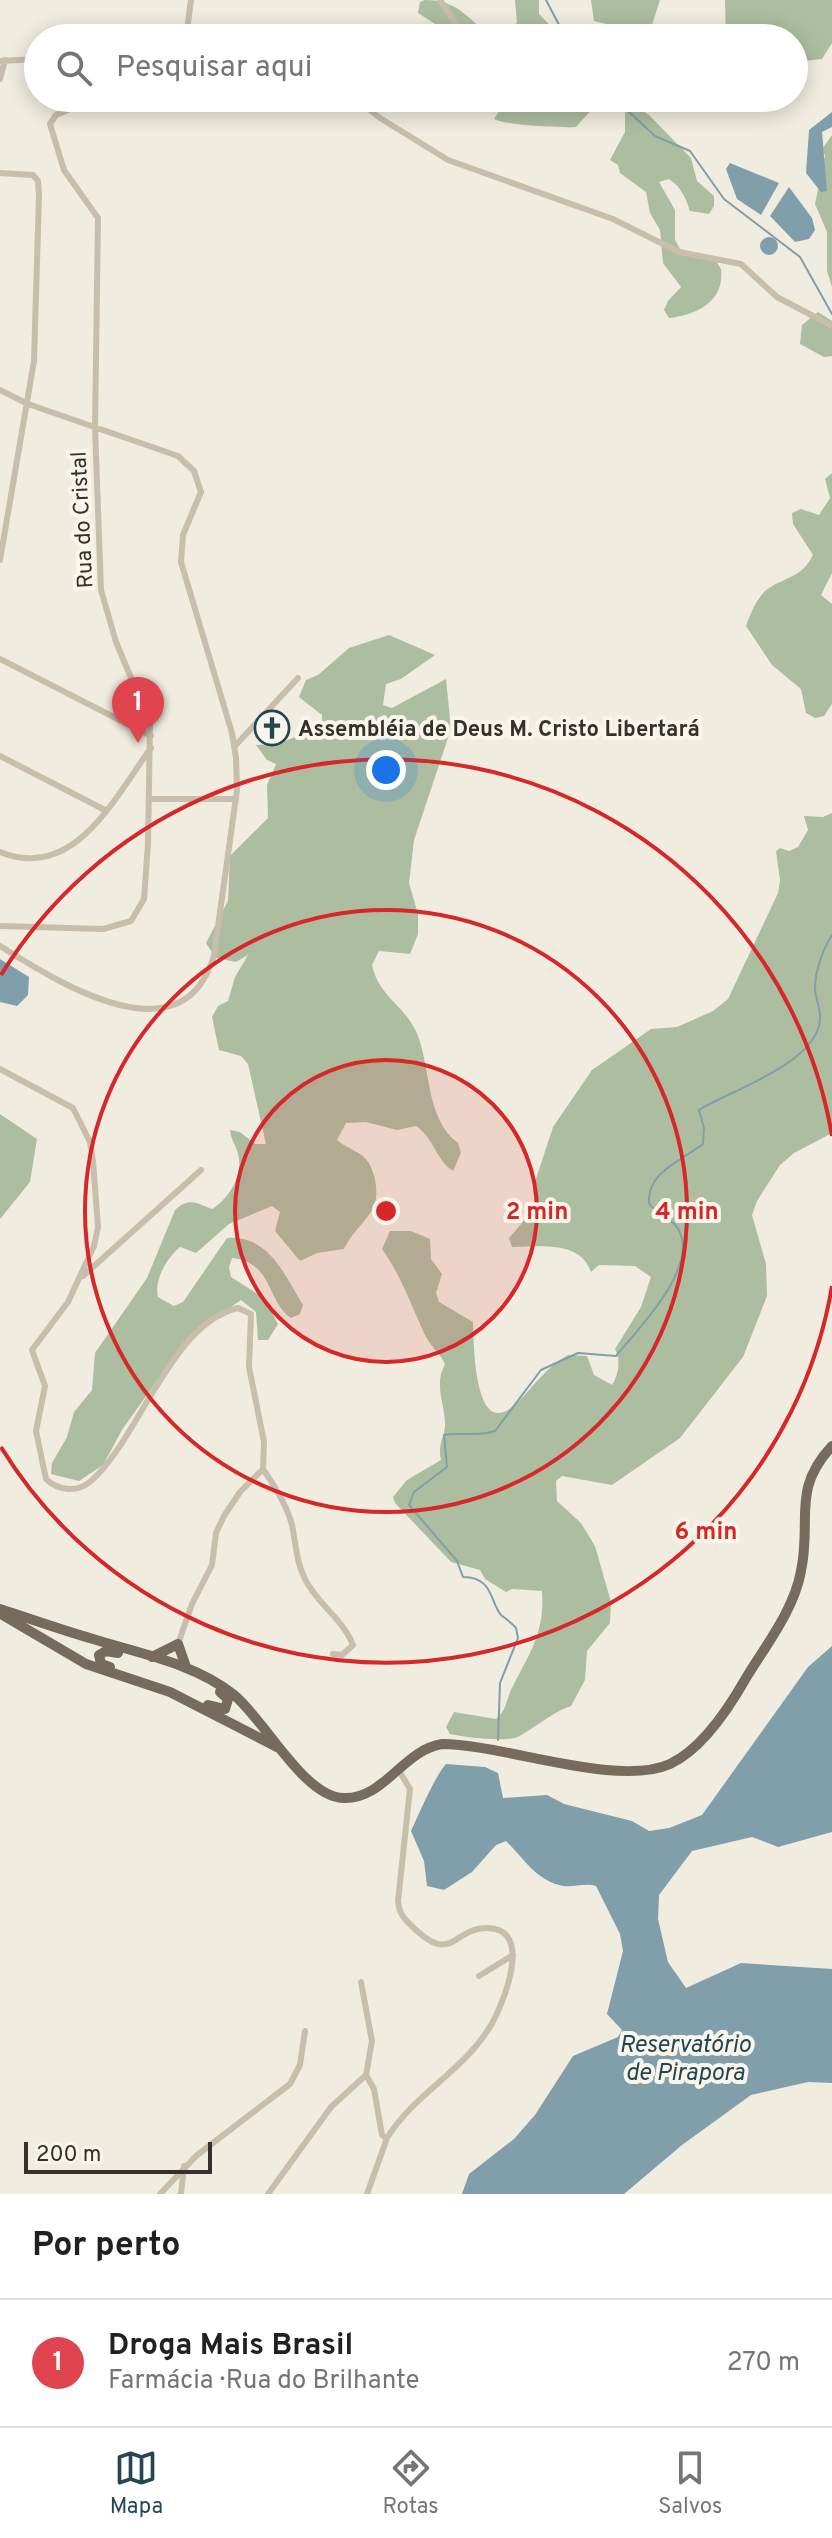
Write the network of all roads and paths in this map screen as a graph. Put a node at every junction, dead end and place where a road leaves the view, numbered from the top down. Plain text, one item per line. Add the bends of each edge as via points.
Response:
1 (191, 0) edge
2 (440, 0) edge
3 (188, 24) edge
4 (456, 24) edge
5 (24, 59) edge
6 (3, 60) edge
7 (0, 79) edge
8 (63, 112) edge
9 (372, 112) edge
10 (0, 173) edge
11 (832, 326) edge
12 (0, 390) edge
13 (28, 404) junction
14 (95, 428) junction
15 (0, 557) edge
16 (0, 659) edge
17 (298, 678) dead end
18 (151, 736) junction
19 (234, 747) junction
20 (151, 748) junction
21 (0, 756) edge
22 (151, 799) junction
23 (235, 799) junction
24 (105, 810) junction
25 (0, 852) edge
26 (0, 926) edge
27 (0, 946) edge
28 (0, 1069) edge
29 (201, 1170) dead end
30 (81, 1279) junction
31 (832, 1446) edge
32 (263, 1469) junction
33 (0, 1611) edge
34 (178, 1644) junction
35 (135, 1652) junction
36 (333, 1654) dead end
37 (152, 1657) junction
38 (186, 1667) junction
39 (129, 1678) junction
40 (211, 1679) junction
41 (195, 1704) junction
42 (285, 1753) junction
43 (398, 1769) junction
44 (513, 1955) junction
45 (479, 1976) dead end
46 (361, 1982) dead end
47 (305, 2031) dead end
48 (366, 2075) junction
49 (387, 2138) junction
50 (184, 2166) junction
51 (160, 2194) edge
52 (181, 2194) edge
53 (268, 2194) edge
54 (367, 2194) edge

1 - 3 street
2 - 4 street
5 - 6 street
6 - 7 street
8 - 14 street, Rua do Cristal via 51,120 51,128 64,170 98,218
9 - 11 street via 448,160 613,219 690,256 741,264 777,297
10 - 13 street via 33,175 38,181 36,327
12 - 13 street
13 - 14 street
13 - 15 street via 20,424
14 - 18 street, Rua do Cristal via 101,590
14 - 19 street via 170,452 198,478 200,498 183,535 181,562
16 - 18 street
17 - 19 street
18 - 20 street, Rua do Cristal
19 - 23 street
20 - 22 street, Rua do Cristal
20 - 24 street
21 - 24 street
22 - 23 street
22 - 26 street, Rua do Cristal via 144,899 131,921 103,929
23 - 27 street via 214,955 205,978 188,995 153,1008 108,1003 71,989
24 - 25 street via 66,852 29,857
28 - 30 street via 73,1108 90,1142 98,1227
29 - 30 street
30 - 32 street via 32,1350 45,1386 36,1431 46,1479 62,1489 91,1481 169,1366 208,1324 238,1308 251,1314 249,1367 264,1442
31 - 43 main road via 814,1466 804,1490 801,1572 787,1609 722,1715 678,1760 655,1769 622,1770 442,1744
32 - 34 street via 224,1516 212,1565
32 - 36 street via 291,1521 298,1564 314,1597 349,1634 353,1645 342,1655
33 - 35 main road
33 - 39 main road via 70,1656
34 - 37 main road
34 - 38 main road
35 - 37 main road
35 - 39 main road via 104,1651 98,1658
37 - 38 main road
38 - 40 main road
39 - 41 main road
40 - 41 main road via 228,1706 222,1711 205,1702
40 - 42 main road via 247,1707
41 - 42 main road
42 - 43 main road via 323,1792 344,1799 369,1791
43 - 44 street via 410,1789 400,1914 439,1946 484,1928 498,1931 510,1941
44 - 45 street
44 - 49 street via 503,1997 485,2034
46 - 48 street via 371,2030
47 - 50 street via 300,2065 290,2084
48 - 49 street
48 - 53 street via 331,2107
49 - 54 street
50 - 51 street
50 - 52 street

